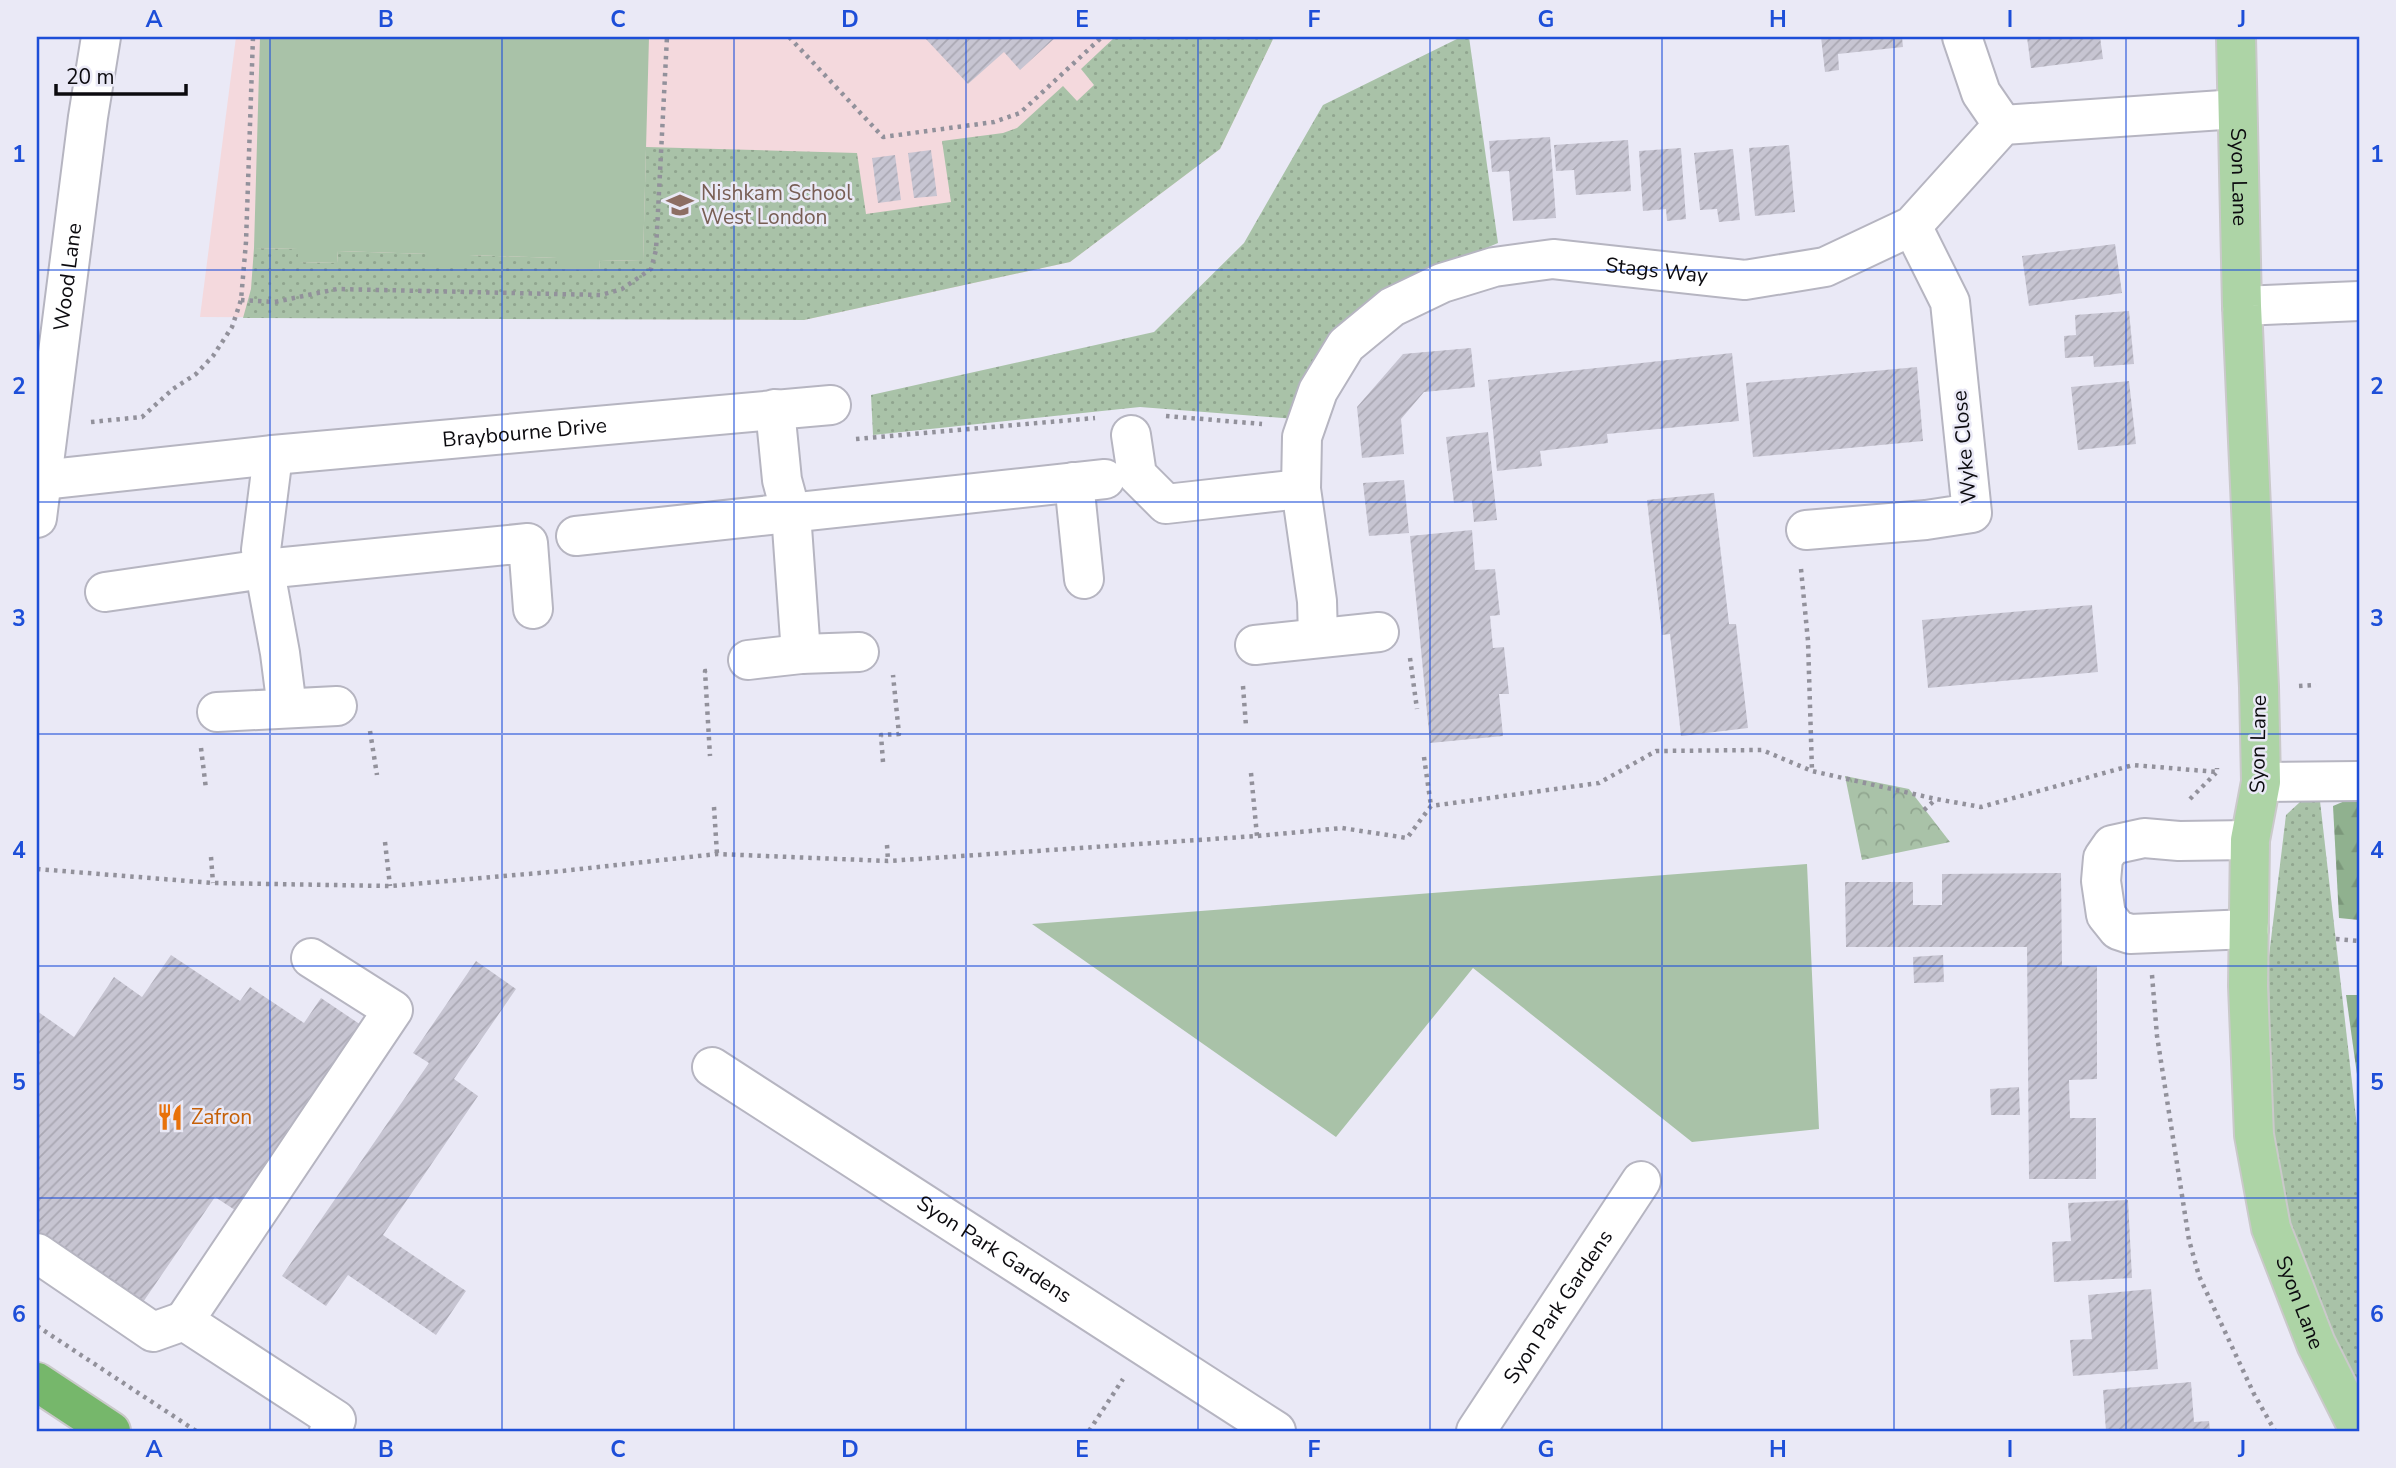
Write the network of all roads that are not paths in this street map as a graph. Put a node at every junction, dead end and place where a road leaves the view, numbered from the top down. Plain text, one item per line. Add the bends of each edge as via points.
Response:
1 (101, 37) edge
2 (1962, 37) edge
3 (2235, 37) edge
4 (2236, 109) junction
5 (2003, 125) junction
6 (1912, 226) junction
7 (2359, 300) edge
8 (2242, 306) junction
9 (831, 405) dead end
10 (775, 409) junction
11 (1128, 423) road end
12 (273, 455) junction
13 (42, 480) junction
14 (1301, 489) junction
15 (791, 513) junction
16 (37, 518) edge
17 (1806, 530) road end
18 (576, 536) dead end
19 (264, 569) junction
20 (1084, 579) dead end
21 (105, 592) dead end
22 (533, 610) dead end
23 (1379, 632) dead end
24 (1318, 637) junction
25 (1255, 645) dead end
26 (859, 652) road end
27 (801, 654) junction
28 (748, 660) road end
29 (337, 706) dead end
30 (287, 708) junction
31 (217, 712) dead end
32 (2359, 781) edge
33 (2261, 782) junction
34 (2249, 840) junction
35 (2249, 929) junction
36 (311, 958) dead end
37 (712, 1067) dead end
38 (1641, 1181) dead end
39 (37, 1253) edge
40 (184, 1321) junction
41 (37, 1382) edge
42 (2359, 1430) edge
43 (111, 1431) edge
44 (329, 1431) edge
45 (1276, 1431) edge
46 (1476, 1431) edge

1 - 13 street, Wood Lane
2 - 5 street via 1981,93
3 - 4 main road, Syon Lane
4 - 5 street
4 - 8 main road, Syon Lane
5 - 6 street, Stags Way
6 - 14 street, Stags Way via 1825,267 1745,280 1553,259 1494,267 1442,283 1392,307 1346,345 1318,391 1302,436
6 - 17 street, Wyke Close via 1950,302 1972,513
7 - 8 street
8 - 33 main road, Syon Lane
9 - 10 street, Braybourne Drive
10 - 12 street, Braybourne Drive
10 - 15 street via 782,480
11 - 14 street via 1137,475 1166,504
12 - 13 street, Braybourne Drive
12 - 19 street via 261,550
13 - 16 street, Wood Lane
14 - 24 street, Stags Way
15 - 18 street
15 - 20 street via 1089,481
15 - 27 street
19 - 21 street
19 - 22 street via 528,543
19 - 30 street
23 - 24 street
24 - 25 street
26 - 27 street
27 - 28 street
29 - 30 street
30 - 31 street
32 - 33 street
33 - 34 main road, Syon Lane
34 - 35 main road, Syon Lane
34 - 35 street via 2144,838 2112,845 2102,858 2101,881 2106,915 2118,930 2130,934
35 - 42 main road, Syon Lane via 2254,1135 2271,1228 2316,1344
36 - 40 street via 393,1010
37 - 45 street, Syon Park Gardens
38 - 46 street, Syon Park Gardens
39 - 40 street via 153,1332
40 - 44 street via 336,1420
41 - 43 highway

